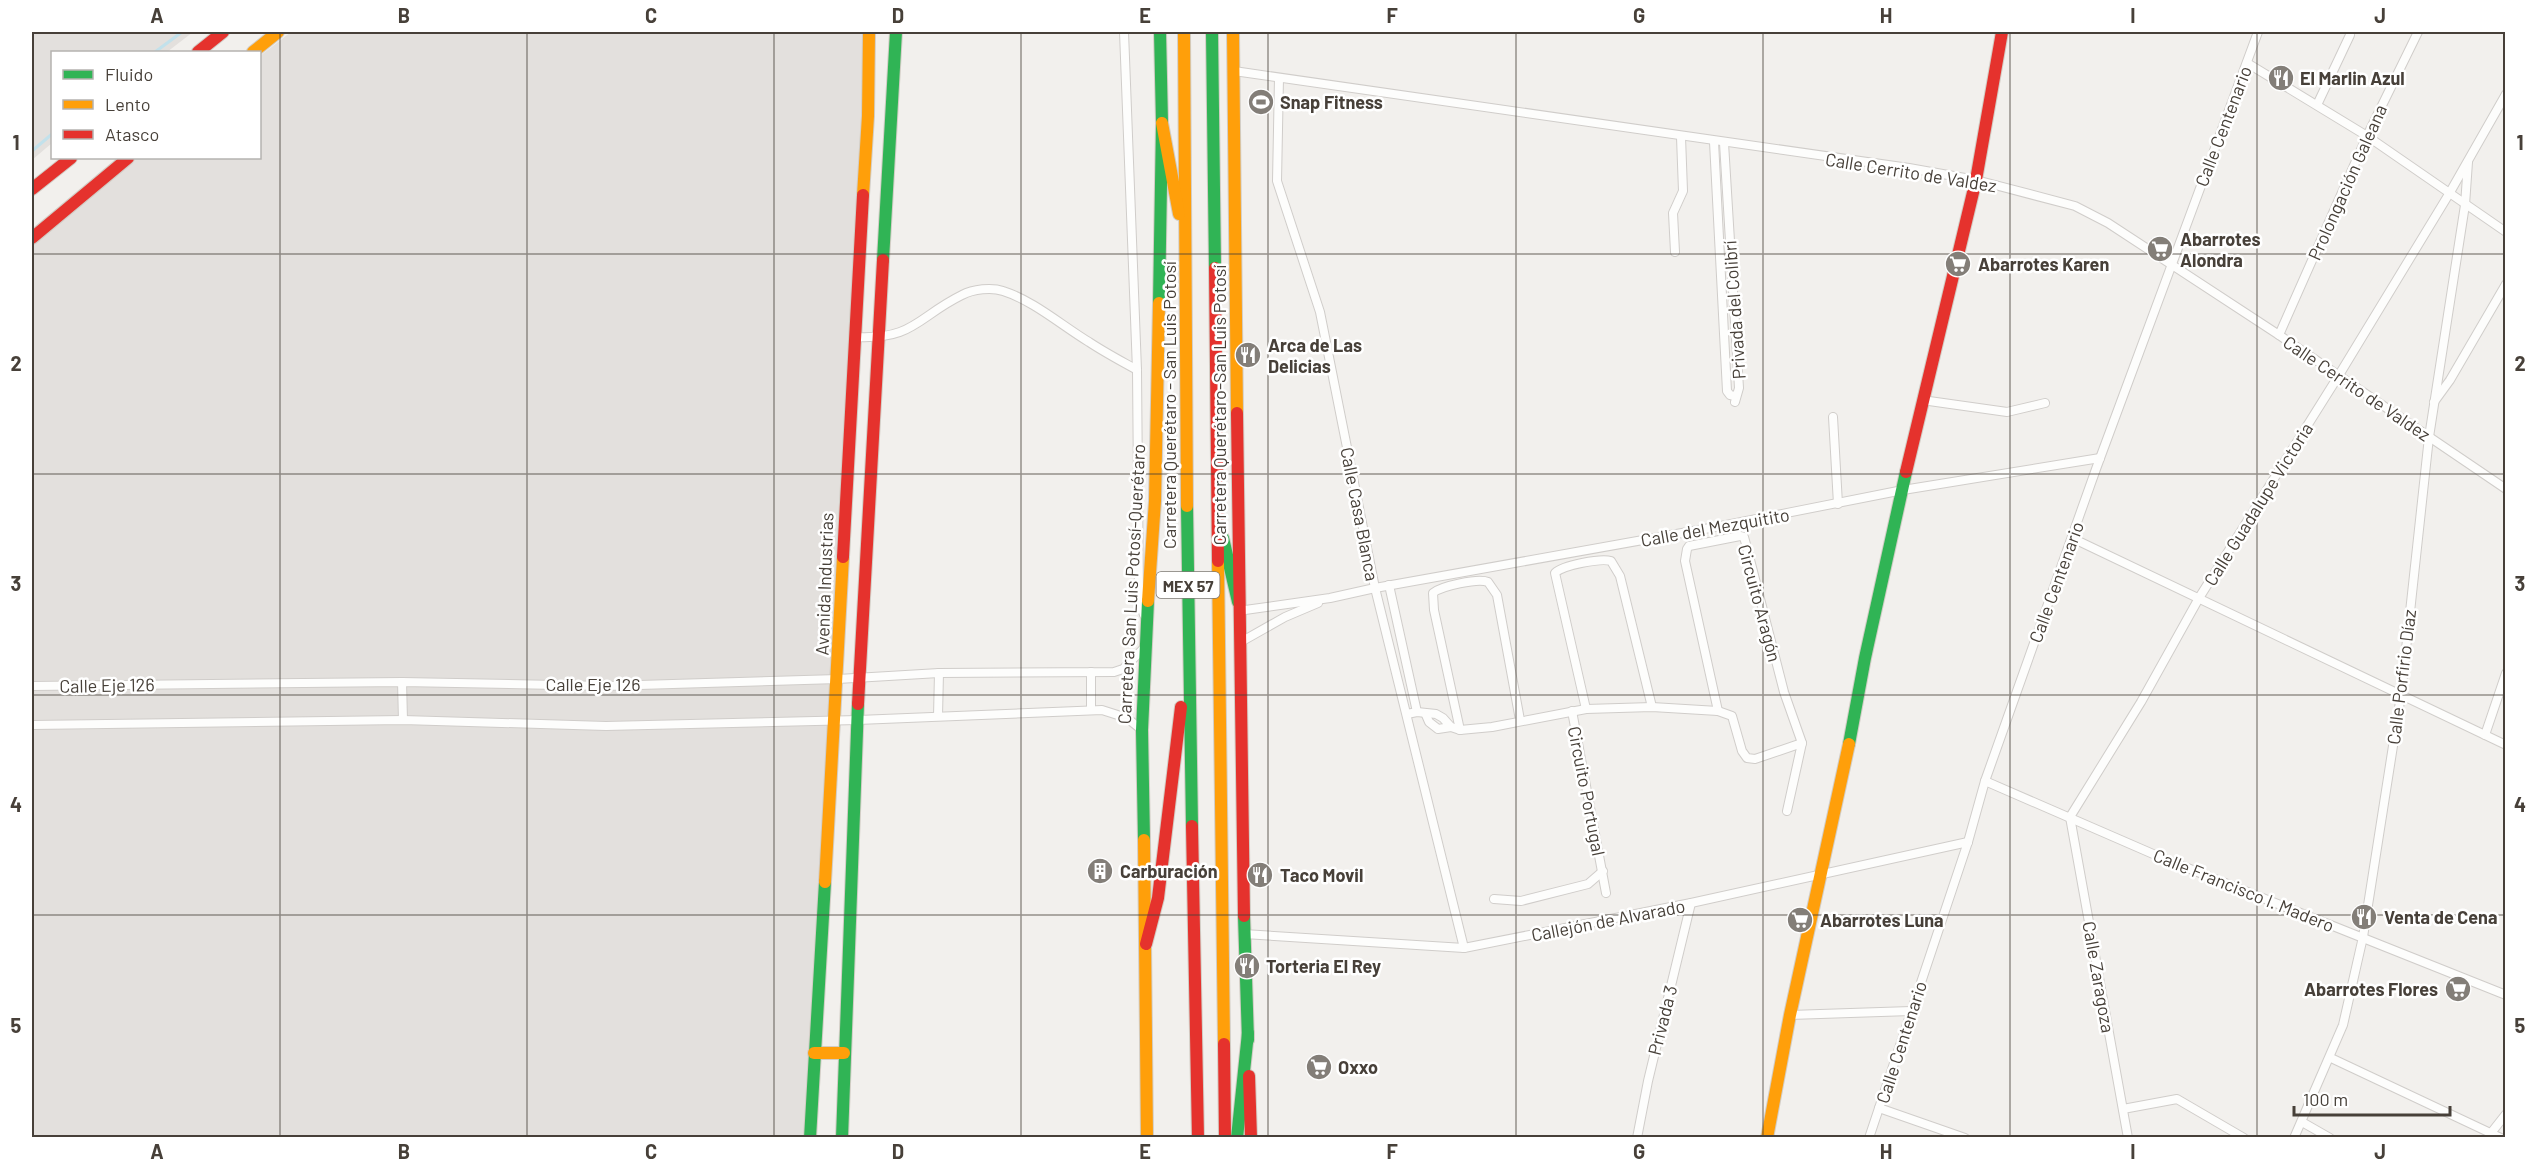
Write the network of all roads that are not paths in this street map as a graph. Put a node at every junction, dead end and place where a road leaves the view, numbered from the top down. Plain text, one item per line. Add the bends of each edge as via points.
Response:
1 (223, 32) edge
2 (278, 32) edge
3 (869, 32) edge
4 (896, 32) edge
5 (1122, 32) edge
6 (1160, 32) edge
7 (1184, 32) edge
8 (1212, 32) edge
9 (1233, 32) edge
10 (2002, 32) edge
11 (2258, 32) edge
12 (2418, 32) edge
13 (2350, 35) dead end
14 (199, 51) edge
15 (254, 51) edge
16 (2247, 63) junction
17 (1234, 71) junction
18 (1279, 78) junction
19 (2505, 94) edge
20 (2318, 105) junction
21 (1162, 123) junction
22 (2367, 136) junction
23 (1681, 137) junction
24 (1714, 142) junction
25 (1724, 143) junction
26 (70, 159) edge
27 (127, 159) edge
28 (2469, 159) junction
29 (1714, 174) junction
30 (1726, 174) junction
31 (1976, 180) junction
32 (32, 189) edge
33 (2449, 194) junction
34 (2465, 205) junction
35 (2505, 232) edge
36 (32, 238) edge
37 (1719, 243) junction
38 (1730, 243) junction
39 (1676, 252) dead end
40 (1186, 254) junction
41 (2171, 264) junction
42 (2505, 284) edge
43 (1732, 295) junction
44 (1721, 296) junction
45 (1733, 309) junction
46 (1722, 311) junction
47 (2279, 335) junction
48 (855, 337) junction
49 (880, 338) junction
50 (1725, 356) junction
51 (1737, 356) junction
52 (1137, 369) junction
53 (2339, 375) junction
54 (1922, 400) junction
55 (2434, 402) junction
56 (2045, 403) dead end
57 (1833, 417) dead end
58 (2429, 437) junction
59 (2100, 458) junction
60 (2505, 489) edge
61 (1903, 490) junction
62 (1838, 504) junction
63 (1216, 512) junction
64 (2072, 538) junction
65 (1389, 585) junction
66 (1375, 588) junction
67 (1330, 598) junction
68 (2199, 598) junction
69 (1238, 607) junction
70 (1146, 625) junction
71 (1239, 643) junction
72 (1144, 648) junction
73 (1188, 650) junction
74 (1091, 672) junction
75 (2505, 673) edge
76 (939, 674) junction
77 (859, 677) junction
78 (838, 679) junction
79 (402, 682) junction
80 (32, 686) edge
81 (2401, 694) junction
82 (1652, 706) junction
83 (1586, 709) junction
84 (1091, 710) junction
85 (1572, 711) junction
86 (1718, 711) junction
87 (1407, 714) junction
88 (1422, 714) junction
89 (938, 716) junction
90 (403, 720) junction
91 (835, 720) junction
92 (858, 720) junction
93 (1520, 720) junction
94 (32, 725) edge
95 (1455, 728) junction
96 (1142, 730) junction
97 (2485, 735) junction
98 (1802, 743) junction
99 (2505, 744) edge
100 (1985, 781) junction
101 (1787, 811) dead end
102 (2070, 816) junction
103 (1968, 842) junction
104 (1603, 871) junction
105 (1822, 874) junction
106 (1606, 893) dead end
107 (1494, 899) dead end
108 (1691, 903) junction
109 (1244, 934) junction
110 (2363, 937) junction
111 (1146, 944) junction
112 (1464, 948) junction
113 (2505, 995) edge
114 (1911, 1011) junction
115 (1790, 1014) junction
116 (1248, 1033) junction
117 (814, 1053) junction
118 (844, 1053) junction
119 (2331, 1058) junction
120 (1879, 1108) junction
121 (2123, 1109) junction
122 (2505, 1114) edge
123 (2302, 1122) junction
124 (2492, 1133) junction
125 (810, 1137) edge
126 (842, 1137) edge
127 (1147, 1137) edge
128 (1198, 1137) edge
129 (1225, 1137) edge
130 (1237, 1137) edge
131 (1251, 1137) edge
132 (1637, 1137) edge
133 (1767, 1137) edge
134 (1869, 1137) edge
135 (1965, 1137) edge
136 (2128, 1137) edge
137 (2244, 1137) edge
138 (2294, 1137) edge
139 (2330, 1137) edge
140 (2501, 1137) edge

1 - 14 main road
2 - 15 main road
3 - 48 main road, Avenida Industrias
4 - 49 main road
5 - 52 street
6 - 21 main road, Carretera San Luis Potosí-Querétaro
7 - 40 main road, Carretera Querétaro - San Luis Potosí / MEX 57
8 - 63 main road, MEX 57
9 - 17 main road, Carretera Querétaro-San Luis Potosí
10 - 31 main road
11 - 16 street, Calle Centenario
12 - 22 street, Prolongación Galeana
13 - 20 street
16 - 20 street
16 - 41 street, Calle Centenario
17 - 18 street, Calle Cerrito de Valdez
17 - 69 main road, Carretera Querétaro-San Luis Potosí
18 - 23 street, Calle Cerrito de Valdez
18 - 66 street, Calle Casa Blanca via 1277,181 1320,312
19 - 28 street, Calle Guadalupe Victoria
20 - 22 street
21 - 40 main road
21 - 70 main road, Carretera San Luis Potosí-Querétaro via 1155,501
22 - 33 street
22 - 47 street, Prolongación Galeana
23 - 24 street, Calle Cerrito de Valdez
23 - 39 street via 1683,190 1673,213
24 - 25 street, Calle Cerrito de Valdez
24 - 29 street, Privada del Colibrí
25 - 30 street, Privada del Colibrí
25 - 31 street, Calle Cerrito de Valdez
26 - 32 main road
27 - 36 main road
28 - 33 street, Calle Guadalupe Victoria
28 - 34 street, Calle Porfirio Díaz
29 - 30 street
29 - 37 street, Privada del Colibrí
30 - 38 street, Privada del Colibrí
31 - 41 street, Calle Cerrito de Valdez via 2075,206
31 - 54 main road
33 - 34 street
33 - 53 street, Calle Guadalupe Victoria
34 - 35 street
34 - 55 street, Calle Porfirio Díaz
37 - 38 street
37 - 44 street, Privada del Colibrí
38 - 43 street, Privada del Colibrí
40 - 73 main road, Carretera Querétaro - San Luis Potosí / MEX 57
41 - 47 street, Calle Cerrito de Valdez
41 - 59 street, Calle Centenario
42 - 55 street
43 - 44 street
43 - 45 street, Privada del Colibrí
44 - 46 street, Privada del Colibrí
45 - 46 street
45 - 51 street, Privada del Colibrí
46 - 50 street, Privada del Colibrí
47 - 53 street, Calle Cerrito de Valdez
48 - 49 street
48 - 78 main road, Avenida Industrias
49 - 52 street via 908,330 963,294 1001,290 1041,309 1090,344
49 - 77 main road
50 - 51 street
50 - 51 street, Privada del Colibrí via 1727,391 1735,399 1739,388
52 - 70 street via 1139,599
53 - 58 street, Calle Cerrito de Valdez
53 - 68 street, Calle Guadalupe Victoria
54 - 56 street via 2007,412
54 - 61 main road
55 - 58 street, Calle Porfirio Díaz
57 - 62 street
58 - 60 street, Calle Cerrito de Valdez
58 - 81 street, Calle Porfirio Díaz
59 - 61 street, Calle del Mezquitito
59 - 64 street, Calle Centenario
61 - 62 street, Calle del Mezquitito
61 - 105 main road
62 - 65 street, Calle del Mezquitito
63 - 69 main road
63 - 129 main road, MEX 57
64 - 68 street
64 - 100 street, Calle Centenario
65 - 66 street, Calle del Mezquitito
65 - 88 street
66 - 67 street, Calle del Mezquitito
66 - 87 street, Calle Casa Blanca
67 - 69 street, Calle del Mezquitito
67 - 71 street, Calle del Mezquitito
68 - 81 street
68 - 102 street, Calle Guadalupe Victoria via 2141,702
69 - 71 main road, Carretera Querétaro-San Luis Potosí
70 - 72 main road, Carretera San Luis Potosí-Querétaro
71 - 109 main road, Carretera Querétaro-San Luis Potosí
72 - 74 street, Calle Eje 126 via 1122,669
72 - 96 main road, Carretera San Luis Potosí-Querétaro
73 - 111 main road via 1158,898
73 - 128 main road, Carretera Querétaro - San Luis Potosí / MEX 57
74 - 76 street, Calle Eje 126
74 - 84 street
75 - 97 street
76 - 77 street, Calle Eje 126
76 - 89 street
77 - 78 street, Calle Eje 126
77 - 92 main road
78 - 79 street, Calle Eje 126 via 606,686
78 - 91 main road, Avenida Industrias
79 - 80 street, Calle Eje 126
79 - 90 street
81 - 97 street
81 - 110 street, Calle Porfirio Díaz
82 - 83 street
82 - 83 street via 1620,576 1611,561 1603,560 1555,573
82 - 86 street
83 - 85 street
84 - 89 street
84 - 96 street via 1127,718
85 - 93 street
85 - 104 street, Circuito Portugal
86 - 98 street via 1732,716 1747,758 1755,759
86 - 98 street, Circuito Aragón via 1685,561 1689,546 1740,536 1744,537 1784,692
87 - 88 street
87 - 112 street, Calle Casa Blanca
88 - 95 street via 1436,714
89 - 92 street
90 - 91 street via 606,726
90 - 94 street
91 - 92 street
91 - 117 main road, Avenida Industrias
92 - 118 main road
93 - 95 street via 1492,727
93 - 95 street via 1497,596 1488,582 1481,580 1433,593
96 - 111 main road, Carretera San Luis Potosí-Querétaro
97 - 99 street
98 - 101 street
100 - 102 street, Calle Francisco I. Madero
100 - 103 street, Calle Centenario
102 - 110 street, Calle Francisco I. Madero via 2160,857
102 - 121 street, Calle Zaragoza
103 - 105 street, Callejón de Alvarado
103 - 114 street, Calle Centenario
104 - 106 street, Circuito Portugal
104 - 107 street, Circuito Portugal via 1588,884 1521,901
105 - 108 street, Callejón de Alvarado
105 - 115 main road
108 - 112 street, Callejón de Alvarado
108 - 132 street, Privada 3
109 - 112 street, Callejón de Alvarado
109 - 116 main road, Carretera Querétaro-San Luis Potosí
110 - 113 street, Calle Francisco I. Madero
110 - 119 street, Calle Porfirio Díaz via 2343,1025
111 - 127 main road, Carretera San Luis Potosí-Querétaro
114 - 115 street
114 - 120 street, Calle Centenario
115 - 133 main road
116 - 130 main road
116 - 131 main road, Carretera Querétaro-San Luis Potosí
117 - 118 main road
117 - 125 main road, Avenida Industrias
118 - 126 main road
119 - 123 street, Calle Porfirio Díaz
119 - 124 street
120 - 134 street, Calle Centenario
120 - 135 street
121 - 136 street, Calle Zaragoza
121 - 137 street via 2177,1099
122 - 124 street
123 - 138 street, Calle Porfirio Díaz
123 - 139 street
124 - 140 street

